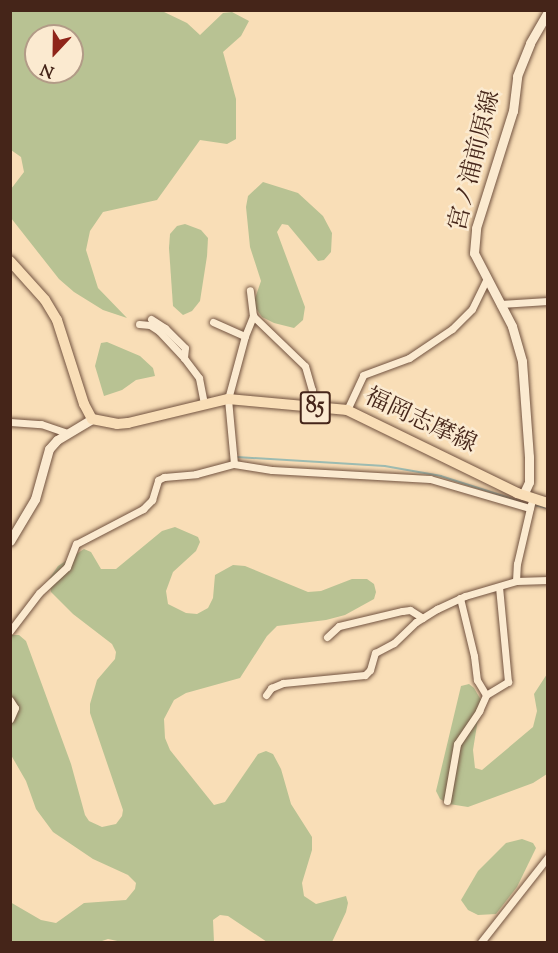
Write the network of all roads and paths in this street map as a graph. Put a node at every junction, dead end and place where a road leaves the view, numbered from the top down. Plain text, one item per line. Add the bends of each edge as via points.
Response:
1 (548, 12) edge
2 (10, 261) edge
3 (486, 280) junction
4 (250, 290) dead end
5 (548, 301) edge
6 (500, 304) junction
7 (253, 316) junction
8 (151, 319) dead end
9 (213, 322) dead end
10 (139, 324) dead end
11 (245, 336) junction
12 (184, 358) junction
13 (228, 399) junction
14 (204, 403) junction
15 (311, 407) junction
16 (347, 410) junction
17 (92, 419) junction
18 (10, 422) edge
19 (67, 433) junction
20 (234, 464) junction
21 (529, 501) junction
22 (548, 503) edge
23 (10, 541) edge
24 (548, 580) edge
25 (516, 581) junction
26 (499, 587) junction
27 (460, 598) junction
28 (423, 618) junction
29 (10, 631) edge
30 (327, 636) dead end
31 (266, 694) dead end
32 (486, 695) junction
33 (10, 700) edge
34 (10, 718) edge
35 (447, 801) dead end
36 (548, 857) edge
37 (481, 942) edge

1 - 3 main road, 宮ノ浦前原線 via 517,75 513,111 476,228 474,253
2 - 17 main road via 45,300 57,320
3 - 6 main road, 宮ノ浦前原線
3 - 16 street via 472,309 452,329 409,358 363,375
4 - 7 street
5 - 6 street
6 - 21 main road, 宮ノ浦前原線 via 512,326 522,362
7 - 11 street
7 - 15 street via 305,366 312,390
8 - 12 street via 183,346
9 - 11 street
10 - 12 street via 150,325
11 - 13 street
12 - 14 street via 199,378
13 - 14 main road, 福岡志摩線 / 85
13 - 15 main road, 福岡志摩線 / 85
13 - 20 street
14 - 17 main road, 福岡志摩線 / 85 via 128,423
15 - 16 main road, 福岡志摩線 / 85
16 - 21 main road, 福岡志摩線 / 85
17 - 19 main road
18 - 19 street via 51,426
19 - 23 main road via 49,449 35,499
20 - 21 street via 272,470 430,479
20 - 29 street via 161,478 152,500 143,509 76,544 67,567 39,592
21 - 22 main road, 福岡志摩線 / 85
21 - 25 street
24 - 25 street
25 - 26 street
26 - 27 street
26 - 32 street via 509,678 506,685
27 - 28 street
27 - 32 street via 477,680
28 - 30 street via 410,610 402,611 339,626
28 - 31 street via 400,639 375,653 365,675 283,683
32 - 35 street via 454,750
33 - 34 street via 15,708
36 - 37 street

